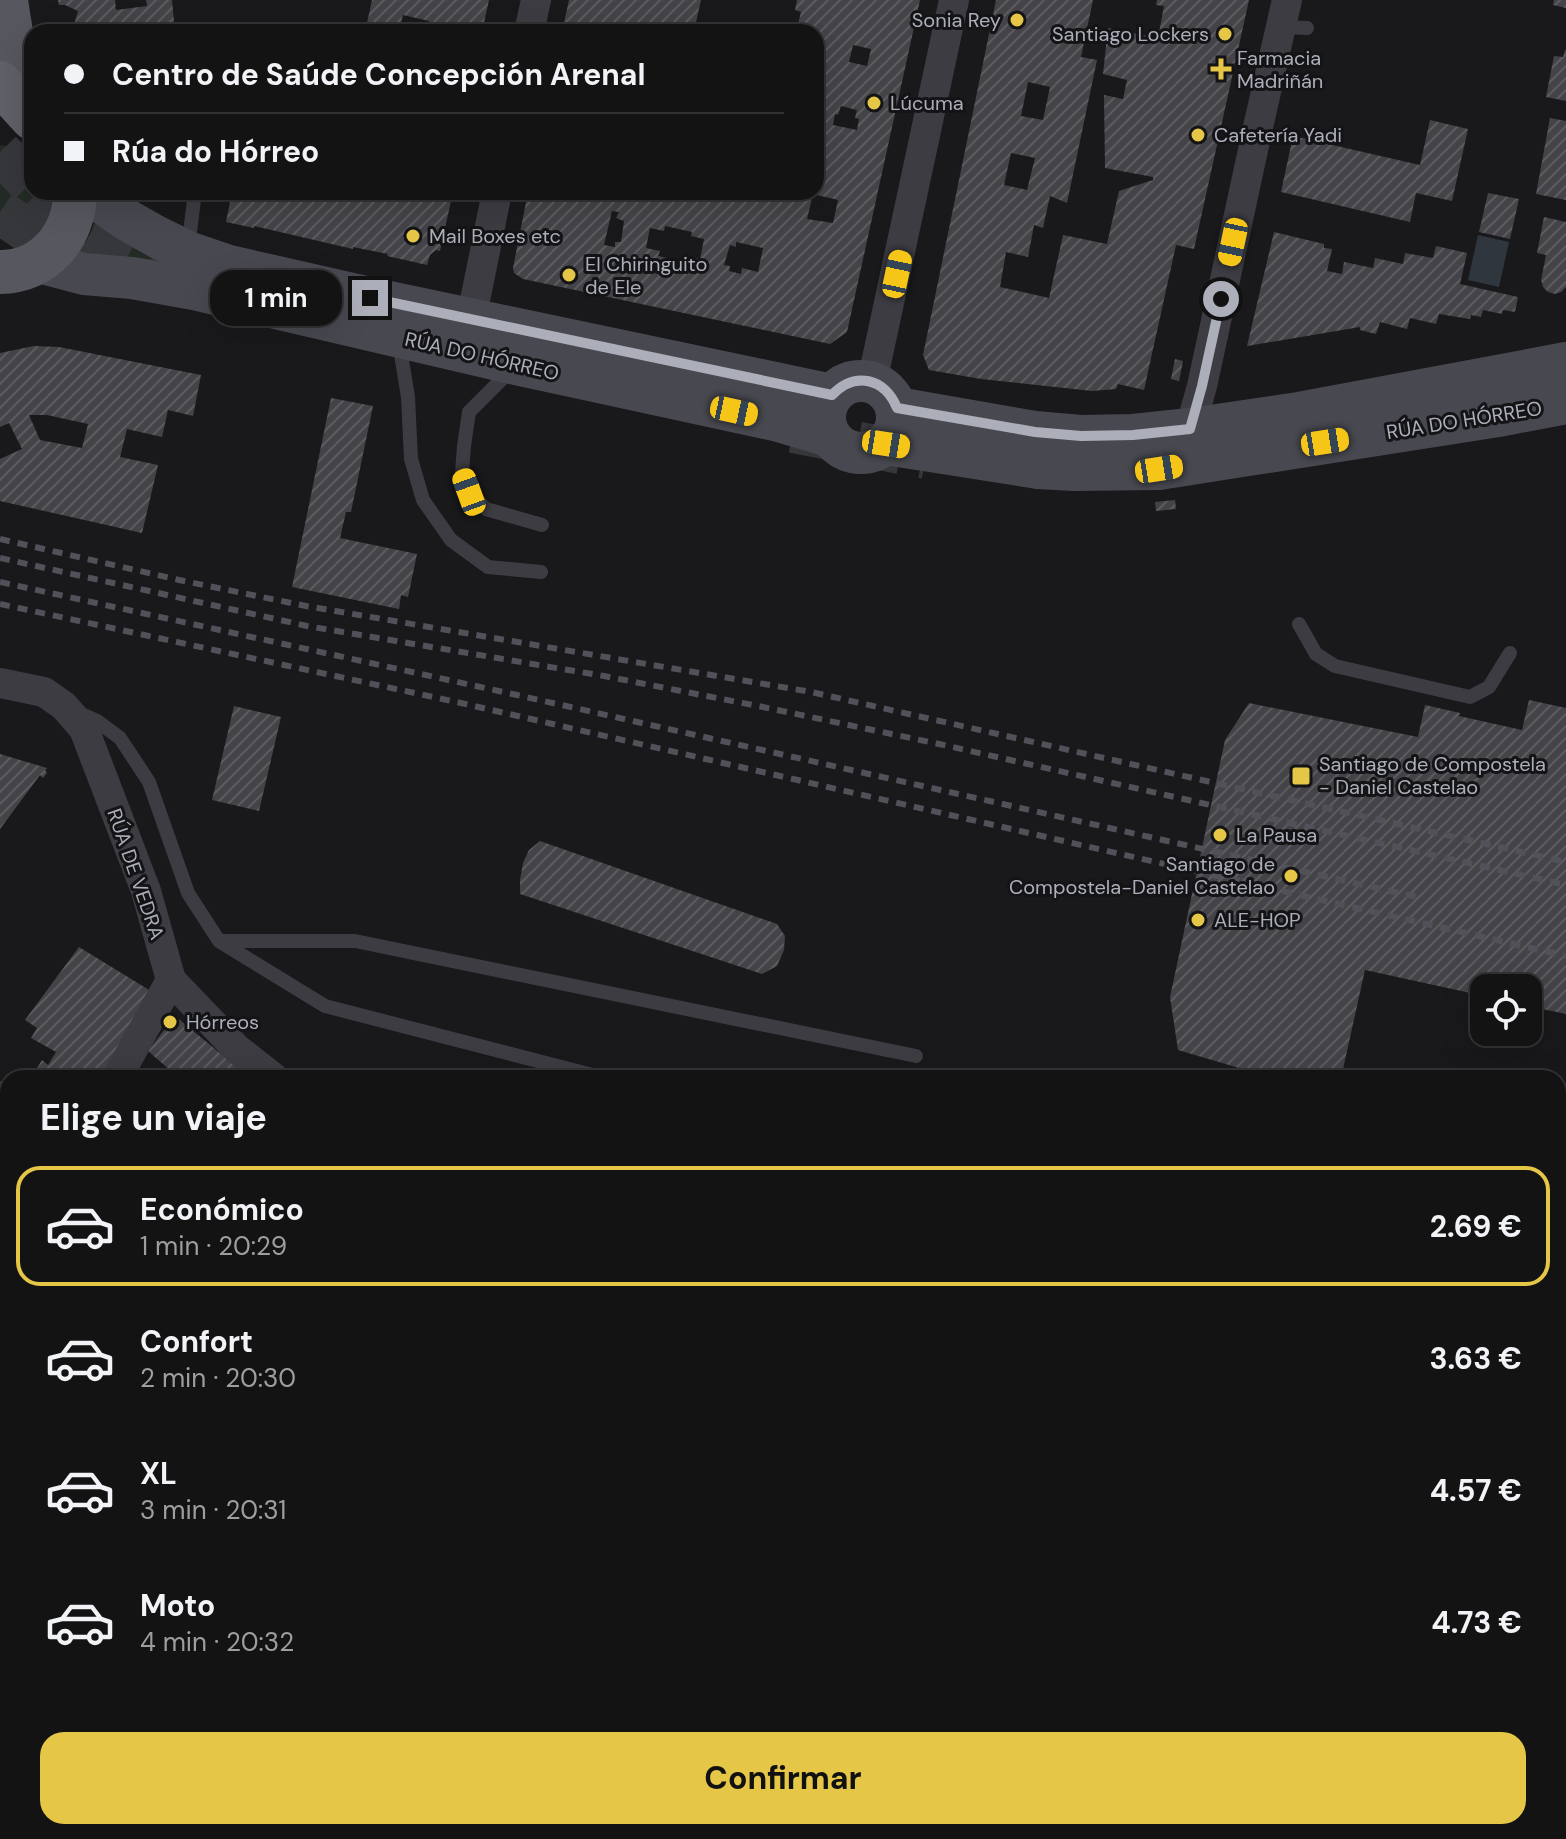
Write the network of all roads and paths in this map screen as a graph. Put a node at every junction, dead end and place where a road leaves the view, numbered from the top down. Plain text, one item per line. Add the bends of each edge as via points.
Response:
1 (6, 0) edge
2 (536, 0) edge
3 (954, 0) edge
4 (1291, 18) edge
5 (531, 24) edge
6 (15, 61) edge
7 (24, 87) edge
8 (24, 91) edge
9 (0, 117) edge
10 (24, 122) edge
11 (75, 200) edge
12 (98, 200) edge
13 (192, 200) edge
14 (495, 200) edge
15 (188, 252) junction
16 (11, 271) edge
17 (471, 320) junction
18 (398, 337) junction
19 (1566, 363) edge
20 (516, 364) junction
21 (832, 395) junction
22 (1566, 403) edge
23 (885, 412) junction
24 (1190, 429) junction
25 (830, 436) junction
26 (542, 525) dead end
27 (541, 572) dead end
28 (1299, 624) dead end
29 (1510, 653) dead end
30 (0, 683) edge
31 (64, 706) junction
32 (219, 941) junction
33 (171, 980) junction
34 (916, 1056) dead end
35 (121, 1070) edge
36 (264, 1070) edge
37 (573, 1070) edge

1 - 6 main road
2 - 5 street
3 - 23 street
4 - 24 street via 1254,142
6 - 7 main road
6 - 8 highway
9 - 10 main road
11 - 16 main road via 69,228 56,247
12 - 15 main road, RÚA DO HÓRREO
13 - 15 lane
14 - 17 street
15 - 17 main road, RÚA DO HÓRREO via 284,280
16 - 18 main road, RÚA DO HÓRREO via 162,282
17 - 21 main road, RÚA DO HÓRREO
18 - 20 main road, RÚA DO HÓRREO
18 - 27 lane via 411,459 423,500 451,540 488,567
19 - 24 main road, RÚA DO HÓRREO
20 - 25 main road, RÚA DO HÓRREO
20 - 26 lane via 469,412 462,473 469,492 486,509
21 - 23 main road via 863,380
21 - 25 main road via 825,415
22 - 23 main road, RÚA DO HÓRREO via 1159,469 1038,468
23 - 24 main road, RÚA DO HÓRREO via 1081,436
23 - 25 main road via 877,450 856,453
28 - 29 lane via 1316,654 1335,666 1470,697 1489,687
30 - 31 street, RÚA DE VEDRA via 44,692
31 - 32 lane via 120,738 149,782 188,893
31 - 33 street, RÚA DE VEDRA via 84,729 146,891
32 - 34 lane via 355,941
32 - 37 lane via 325,1006
33 - 35 street
33 - 36 street, RÚA DE VEDRA

